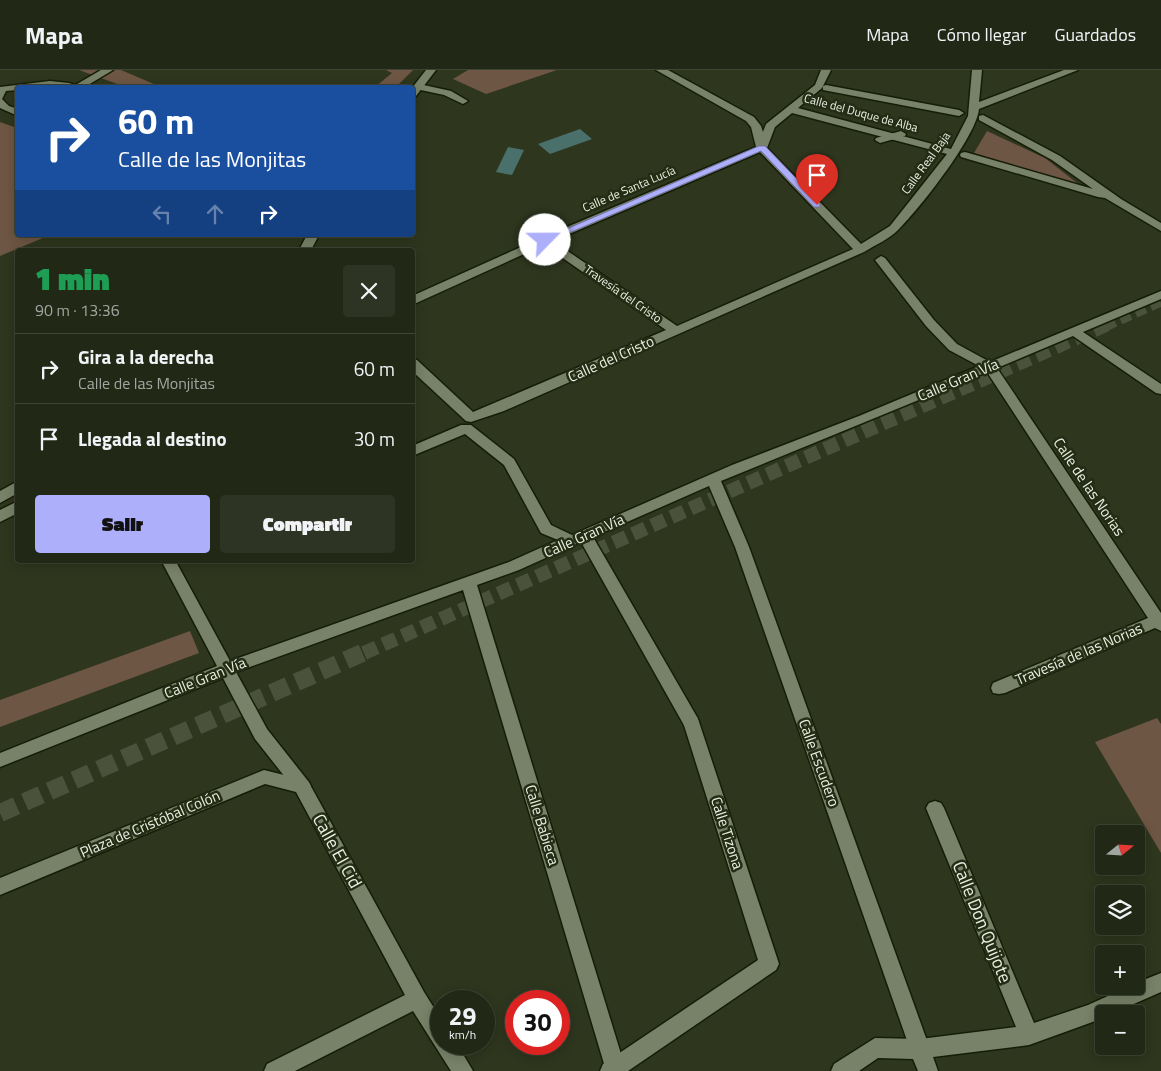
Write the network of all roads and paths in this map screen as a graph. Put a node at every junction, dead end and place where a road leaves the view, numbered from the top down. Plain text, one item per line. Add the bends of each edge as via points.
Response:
1 (108, 70) edge
2 (430, 70) edge
3 (661, 70) edge
4 (826, 70) edge
5 (977, 70) edge
6 (1073, 70) edge
7 (45, 85) edge
8 (61, 85) edge
9 (82, 85) edge
10 (826, 88) dead end
11 (15, 89) edge
12 (0, 91) edge
13 (416, 91) edge
14 (463, 101) dead end
15 (0, 102) edge
16 (975, 107) junction
17 (790, 109) junction
18 (15, 112) edge
19 (959, 114) dead end
20 (983, 118) dead end
21 (895, 133) junction
22 (880, 140) dead end
23 (762, 148) junction
24 (959, 154) junction
25 (1117, 201) junction
26 (1161, 228) edge
27 (545, 240) junction
28 (860, 250) junction
29 (881, 260) dead end
30 (1161, 295) edge
31 (415, 300) edge
32 (676, 331) junction
33 (1075, 332) junction
34 (415, 366) edge
35 (990, 367) junction
36 (1161, 390) edge
37 (469, 423) junction
38 (415, 450) edge
39 (713, 479) junction
40 (15, 488) edge
41 (0, 498) edge
42 (579, 539) junction
43 (170, 563) edge
44 (468, 582) junction
45 (1160, 622) edge
46 (228, 669) junction
47 (999, 688) dead end
48 (0, 760) edge
49 (302, 786) junction
50 (935, 808) dead end
51 (0, 887) edge
52 (1161, 982) edge
53 (417, 999) junction
54 (430, 1020) edge
55 (1029, 1036) junction
56 (920, 1049) junction
57 (453, 1055) edge
58 (613, 1069) edge
59 (274, 1071) edge
60 (463, 1071) edge
61 (841, 1071) edge
62 (928, 1071) edge

1 - 9 street
2 - 13 street
3 - 23 street via 750,118 756,126
4 - 17 street via 819,86
5 - 16 street, Calle Real Baja
6 - 16 street
7 - 8 street
10 - 19 street
11 - 12 street
13 - 14 street via 447,93
15 - 18 street
16 - 24 street, Calle Real Baja
17 - 21 street, Calle del Duque de Alba
17 - 23 street via 770,126
20 - 25 street, Calle del Duque de Alba via 1056,158
21 - 22 street
21 - 24 street, Calle del Duque de Alba
23 - 27 street, Calle de Santa Lucía
23 - 28 street
24 - 25 street, Calle del Duque de Alba
24 - 28 street, Calle Real Baja via 894,228
25 - 26 street, Calle del Duque de Alba
27 - 31 street, Calle de Santa Lucía
27 - 32 street, Travesía del Cristo
28 - 32 street, Calle del Cristo
29 - 35 street via 953,347
30 - 33 street, Calle Gran Vía
32 - 37 street, Calle del Cristo
33 - 35 street, Calle Gran Vía
33 - 36 street
34 - 37 street
35 - 39 street, Calle Gran Vía
35 - 45 street, Calle de las Norias
37 - 38 street, Calle del Cristo
37 - 42 street via 509,462 546,529
39 - 42 street, Calle Gran Vía
39 - 56 street, Calle Escudero via 742,547
40 - 41 street
42 - 44 street, Calle Gran Vía
42 - 58 street, Calle Tizona via 691,722 769,964
43 - 46 street, Calle El Cid
44 - 46 street, Calle Gran Vía
44 - 58 street, Calle Babieca
45 - 47 street, Travesía de las Norias
46 - 48 street, Calle Gran Vía
46 - 49 street, Calle El Cid via 261,734
49 - 51 street, Plaza de Cristóbal Colón via 264,776
49 - 53 street, Calle El Cid
50 - 55 street, Calle Don Quijote
52 - 55 street
53 - 54 street, Calle El Cid
53 - 59 street
55 - 56 street
56 - 61 street via 875,1048
56 - 62 street, Calle Escudero
57 - 60 street

